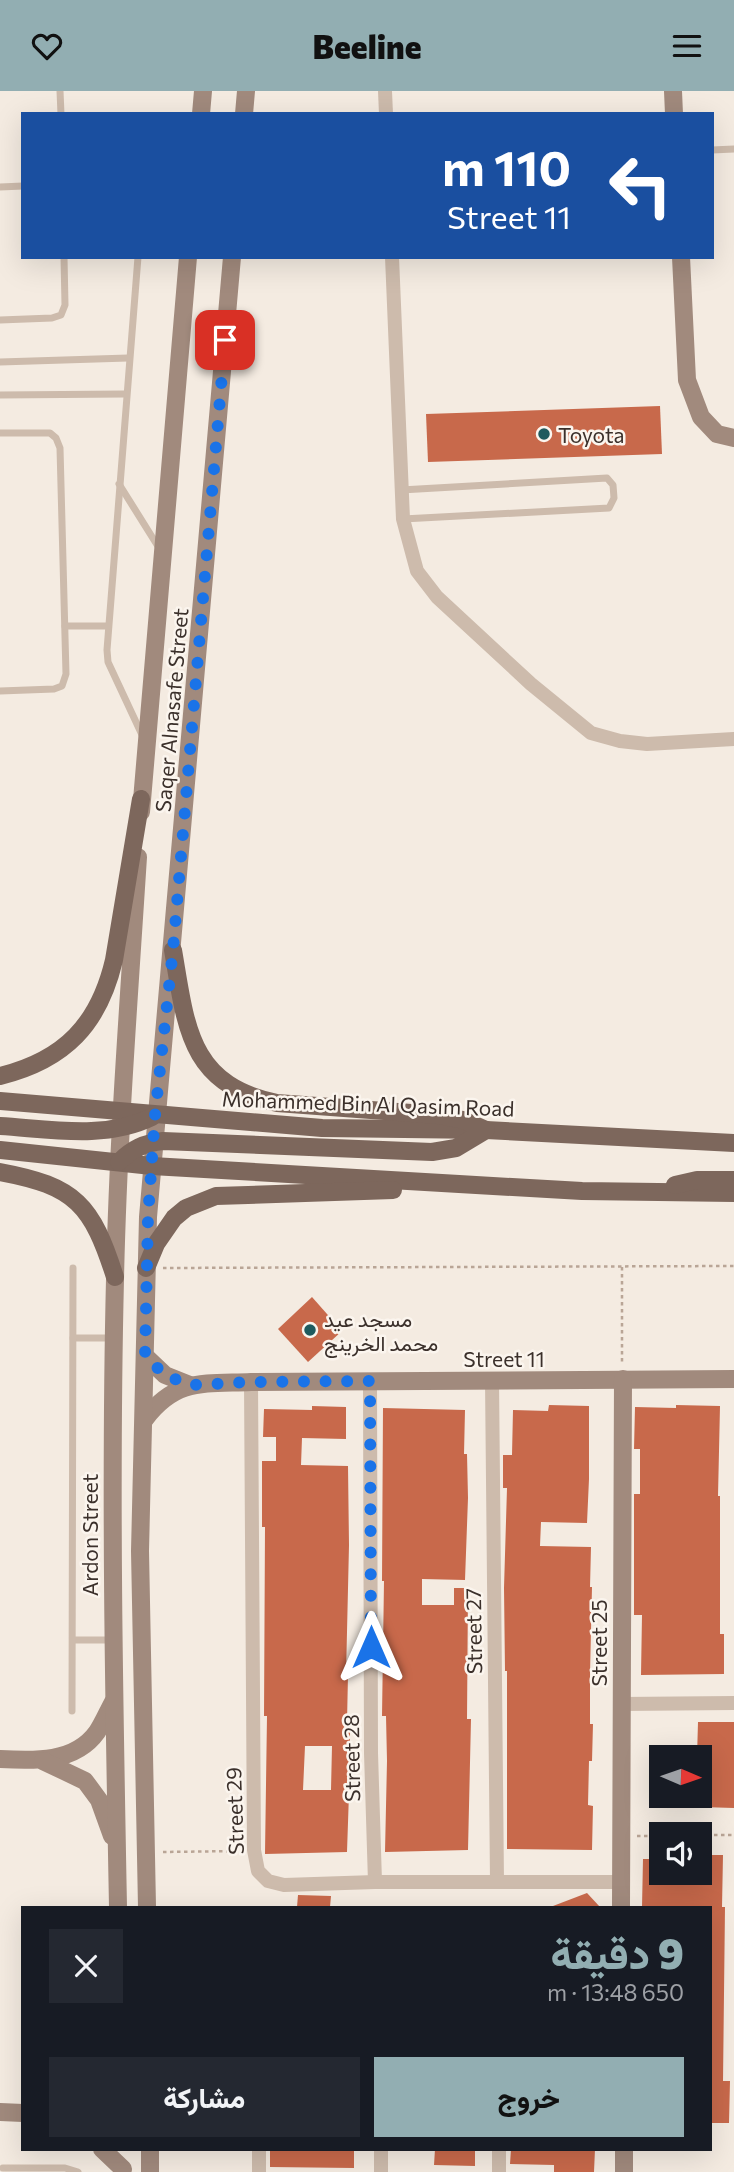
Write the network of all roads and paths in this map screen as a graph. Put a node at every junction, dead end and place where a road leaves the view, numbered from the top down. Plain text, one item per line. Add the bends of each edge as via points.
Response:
1 (60, 91) edge
2 (203, 91) edge
3 (246, 91) edge
4 (385, 91) edge
5 (673, 91) edge
6 (61, 112) edge
7 (201, 112) edge
8 (244, 112) edge
9 (386, 112) edge
10 (674, 112) edge
11 (734, 149) edge
12 (714, 150) edge
13 (21, 186) edge
14 (0, 187) edge
15 (64, 259) edge
16 (138, 259) edge
17 (188, 259) edge
18 (232, 259) edge
19 (392, 259) edge
20 (681, 259) edge
21 (0, 320) edge
22 (128, 358) junction
23 (0, 362) edge
24 (125, 394) junction
25 (0, 395) edge
26 (0, 433) edge
27 (734, 438) edge
28 (119, 483) junction
29 (401, 490) junction
30 (402, 519) junction
31 (163, 553) junction
32 (108, 626) junction
33 (65, 627) junction
34 (0, 691) edge
35 (734, 739) edge
36 (146, 744) junction
37 (141, 799) junction
38 (173, 950) junction
39 (0, 1076) edge
40 (0, 1101) edge
41 (155, 1115) junction
42 (122, 1120) junction
43 (0, 1126) edge
44 (486, 1130) junction
45 (153, 1142) junction
46 (734, 1143) edge
47 (0, 1150) edge
48 (119, 1162) junction
49 (152, 1166) junction
50 (0, 1172) edge
51 (734, 1180) edge
52 (459, 1184) junction
53 (734, 1192) edge
54 (652, 1193) junction
55 (734, 1266) edge
56 (622, 1267) junction
57 (73, 1268) dead end
58 (146, 1268) junction
59 (115, 1277) junction
60 (73, 1338) junction
61 (114, 1338) junction
62 (145, 1356) junction
63 (622, 1379) junction
64 (734, 1379) edge
65 (492, 1380) junction
66 (370, 1381) junction
67 (251, 1382) junction
68 (190, 1385) junction
69 (145, 1419) junction
70 (111, 1494) junction
71 (141, 1495) junction
72 (111, 1550) junction
73 (141, 1551) junction
74 (72, 1640) junction
75 (113, 1640) junction
76 (114, 1699) junction
77 (734, 1703) edge
78 (621, 1705) junction
79 (72, 1711) dead end
80 (0, 1759) edge
81 (43, 1761) junction
82 (712, 1835) edge
83 (734, 1835) edge
84 (621, 1836) junction
85 (649, 1836) edge
86 (117, 1849) junction
87 (254, 1850) junction
88 (146, 1852) junction
89 (497, 1881) junction
90 (375, 1882) junction
91 (621, 1882) junction
92 (117, 1906) edge
93 (147, 1906) edge
94 (621, 1906) edge
95 (0, 2112) edge
96 (21, 2113) edge
97 (104, 2151) edge
98 (122, 2151) edge
99 (150, 2151) edge
100 (259, 2151) edge
101 (381, 2151) edge
102 (499, 2151) edge
103 (624, 2151) edge
104 (3, 2168) dead end
105 (123, 2170) edge
106 (78, 2172) edge
107 (150, 2172) edge
108 (259, 2172) edge
109 (381, 2172) edge
110 (499, 2172) edge
111 (624, 2172) edge

1 - 6 lane
2 - 7 main road
3 - 8 main road
4 - 9 street
5 - 10 main road
11 - 12 lane
13 - 14 lane
15 - 21 lane via 61,315
16 - 22 lane
17 - 31 main road, Saqer Alnasafe Street
18 - 38 main road, Saqer Alnasafe Street
19 - 29 street
20 - 27 main road via 687,380 701,417 717,434
22 - 23 lane
22 - 24 lane
24 - 25 lane
24 - 28 lane
26 - 33 lane via 50,433 60,449
28 - 31 lane
28 - 32 lane
29 - 30 street
29 - 30 lane via 607,478 614,498 609,508
30 - 35 street via 417,571 437,597 591,733 647,744
31 - 36 main road, Saqer Alnasafe Street
32 - 33 lane
32 - 36 lane via 108,662
33 - 34 lane via 62,686
36 - 37 main road, Saqer Alnasafe Street
37 - 39 main road via 114,960 101,1003 63,1047 33,1066
37 - 42 main road, Saqer Alnasafe Street
38 - 41 main road, Saqer Alnasafe Street
38 - 44 main road via 187,1029 195,1048 221,1079 238,1091 277,1103 451,1117
40 - 42 main road
41 - 42 main road
41 - 44 main road, Mohammed Bin Al Qasim Road via 322,1128
41 - 45 main road, Saqer Alnasafe Street
42 - 43 main road via 87,1131
42 - 48 main road, Saqer Alnasafe Street
44 - 45 main road via 456,1148 432,1152
44 - 46 main road, Mohammed Bin Al Qasim Road
45 - 48 main road via 128,1152
45 - 49 main road, Saqer Alnasafe Street
47 - 48 main road
48 - 49 main road
48 - 59 main road, Ardon Street
49 - 52 main road
49 - 58 main road
50 - 59 main road via 54,1186 80,1205 99,1231
51 - 54 main road via 697,1180
52 - 54 main road
52 - 58 main road via 216,1196 174,1218
53 - 54 main road
55 - 56 path
56 - 58 path
56 - 63 path
57 - 60 lane
58 - 62 main road
59 - 61 main road, Ardon Street
60 - 61 lane
60 - 74 lane
61 - 70 main road, Ardon Street
62 - 68 main road, Street 11 via 165,1375
62 - 69 main road
63 - 64 main road, Street 11
63 - 65 main road, Street 11
63 - 78 main road, Street 25
65 - 66 main road, Street 11
65 - 89 street, Street 27
66 - 67 main road, Street 11
66 - 90 street, Street 28
67 - 68 main road, Street 11
67 - 87 street, Street 29
68 - 69 main road, Street 11 via 164,1398
69 - 71 main road
70 - 71 main road via 122,1504
70 - 72 main road, Ardon Street
71 - 73 main road
72 - 73 main road via 126,1543
72 - 75 main road, Ardon Street
73 - 88 main road
74 - 75 lane
74 - 79 lane
75 - 76 main road, Ardon Street
76 - 81 main road via 97,1732 83,1747
76 - 86 main road, Ardon Street
77 - 78 street
78 - 84 main road, Street 25
80 - 81 main road
81 - 86 main road via 85,1781 99,1800
82 - 83 path
84 - 85 path
84 - 91 main road, Street 25
86 - 92 main road, Ardon Street
87 - 88 path
87 - 90 street, Street 29 via 258,1871 268,1881 284,1885
88 - 93 main road
89 - 90 street, Street 29
89 - 91 street, Street 29
91 - 94 main road, Street 25
95 - 96 main road
97 - 105 main road
98 - 105 main road
99 - 107 main road
100 - 108 street
101 - 109 street
102 - 110 street
103 - 111 main road
104 - 106 lane

